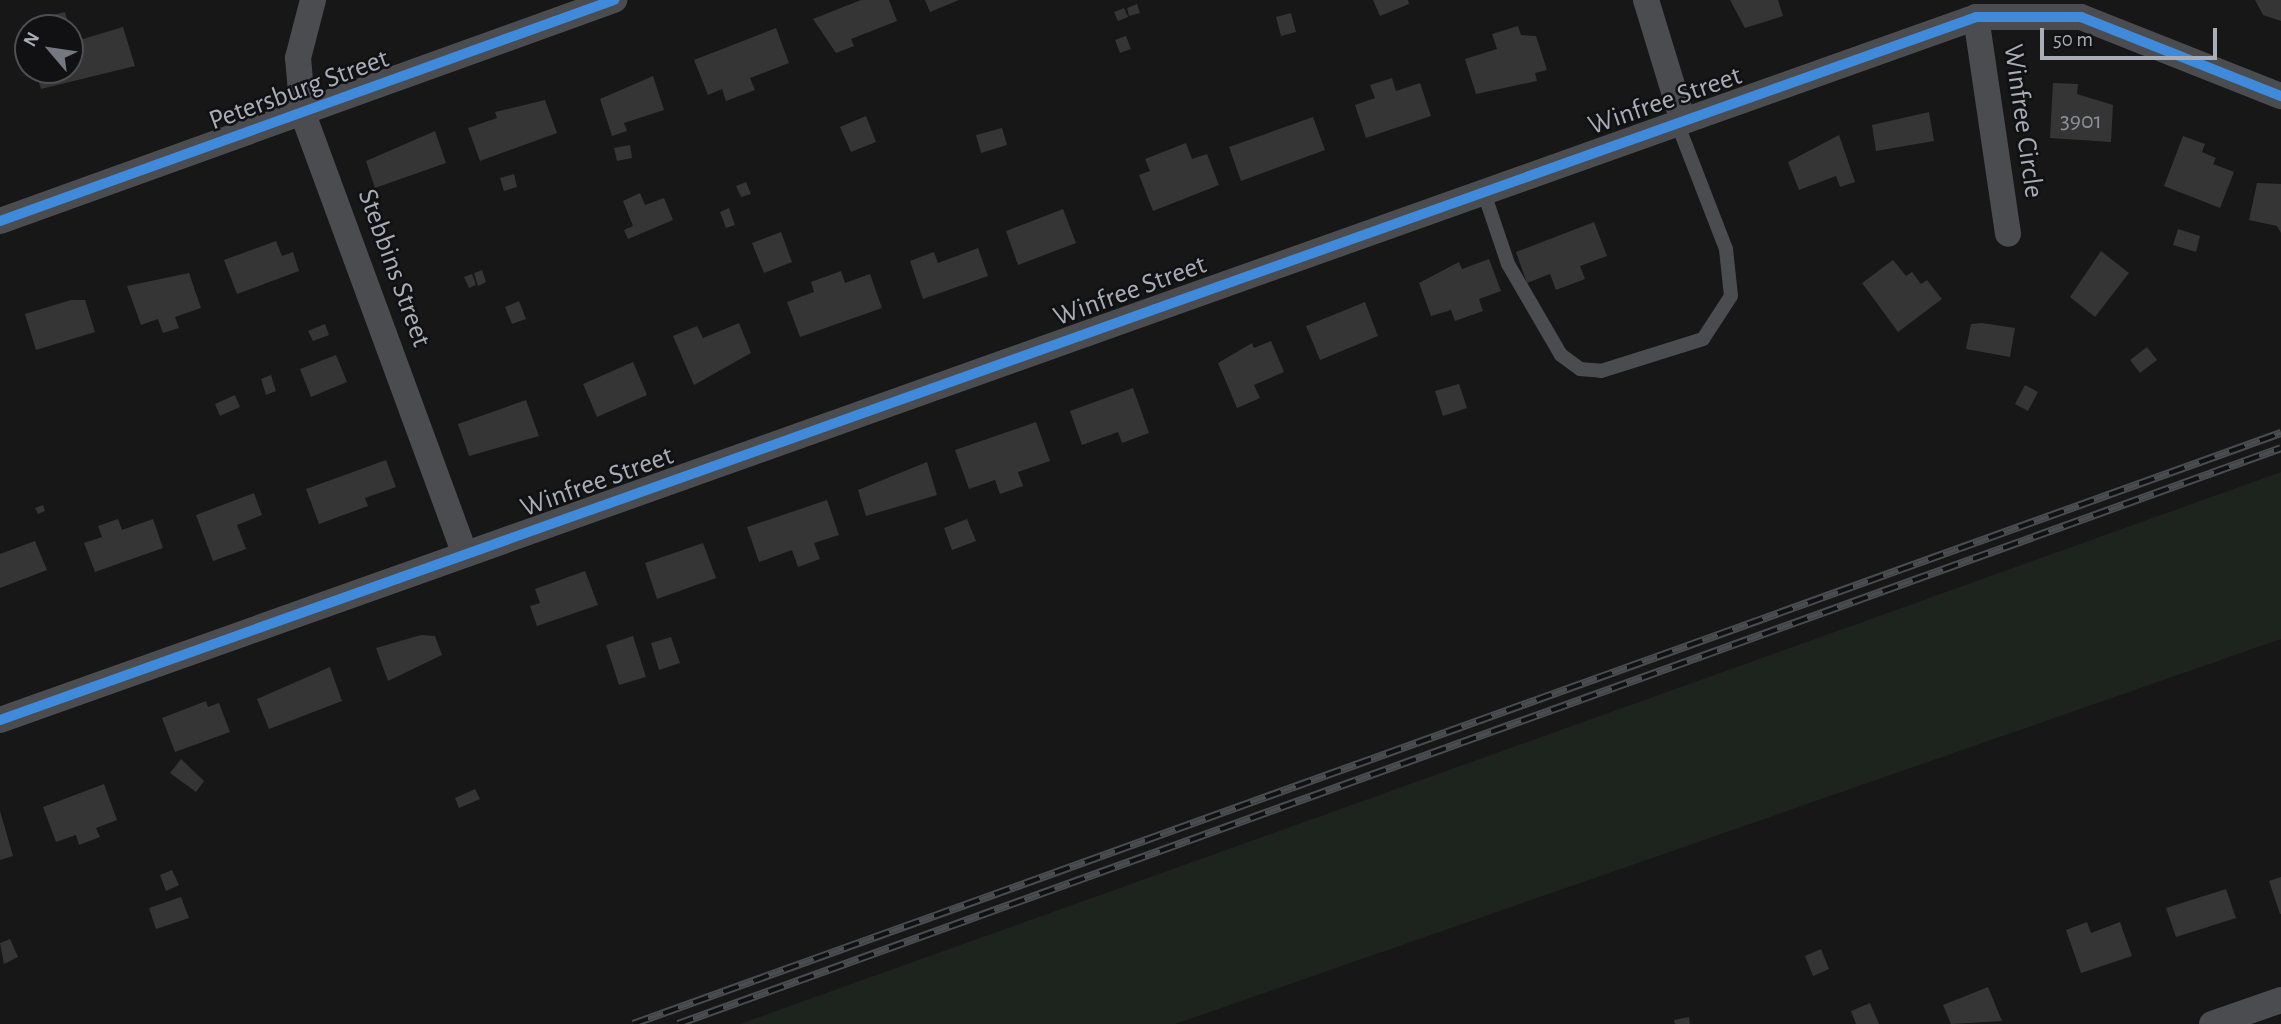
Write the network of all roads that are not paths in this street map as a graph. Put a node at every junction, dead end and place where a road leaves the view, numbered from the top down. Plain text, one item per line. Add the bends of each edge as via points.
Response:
1 (313, 0) edge
2 (614, 0) edge
3 (1646, 0) edge
4 (1976, 17) junction
5 (2281, 96) edge
6 (303, 114) junction
7 (1679, 119) junction
8 (1483, 190) junction
9 (0, 221) edge
10 (2008, 234) dead end
11 (465, 554) junction
12 (0, 720) edge
13 (2281, 1000) edge
14 (2212, 1024) edge

1 - 6 street, Stebbins Street via 298,58
2 - 6 street, Petersburg Street
3 - 7 street
4 - 5 street, Winfree Street via 2081,18
4 - 7 street, Winfree Street
4 - 10 street, Winfree Circle
6 - 9 street, Petersburg Street
6 - 11 street, Stebbins Street
7 - 8 street, Winfree Street
7 - 8 lane via 1726,249 1731,296 1703,339 1601,371 1580,369 1561,355 1508,264
8 - 11 street, Winfree Street
11 - 12 street, Winfree Street
13 - 14 street

